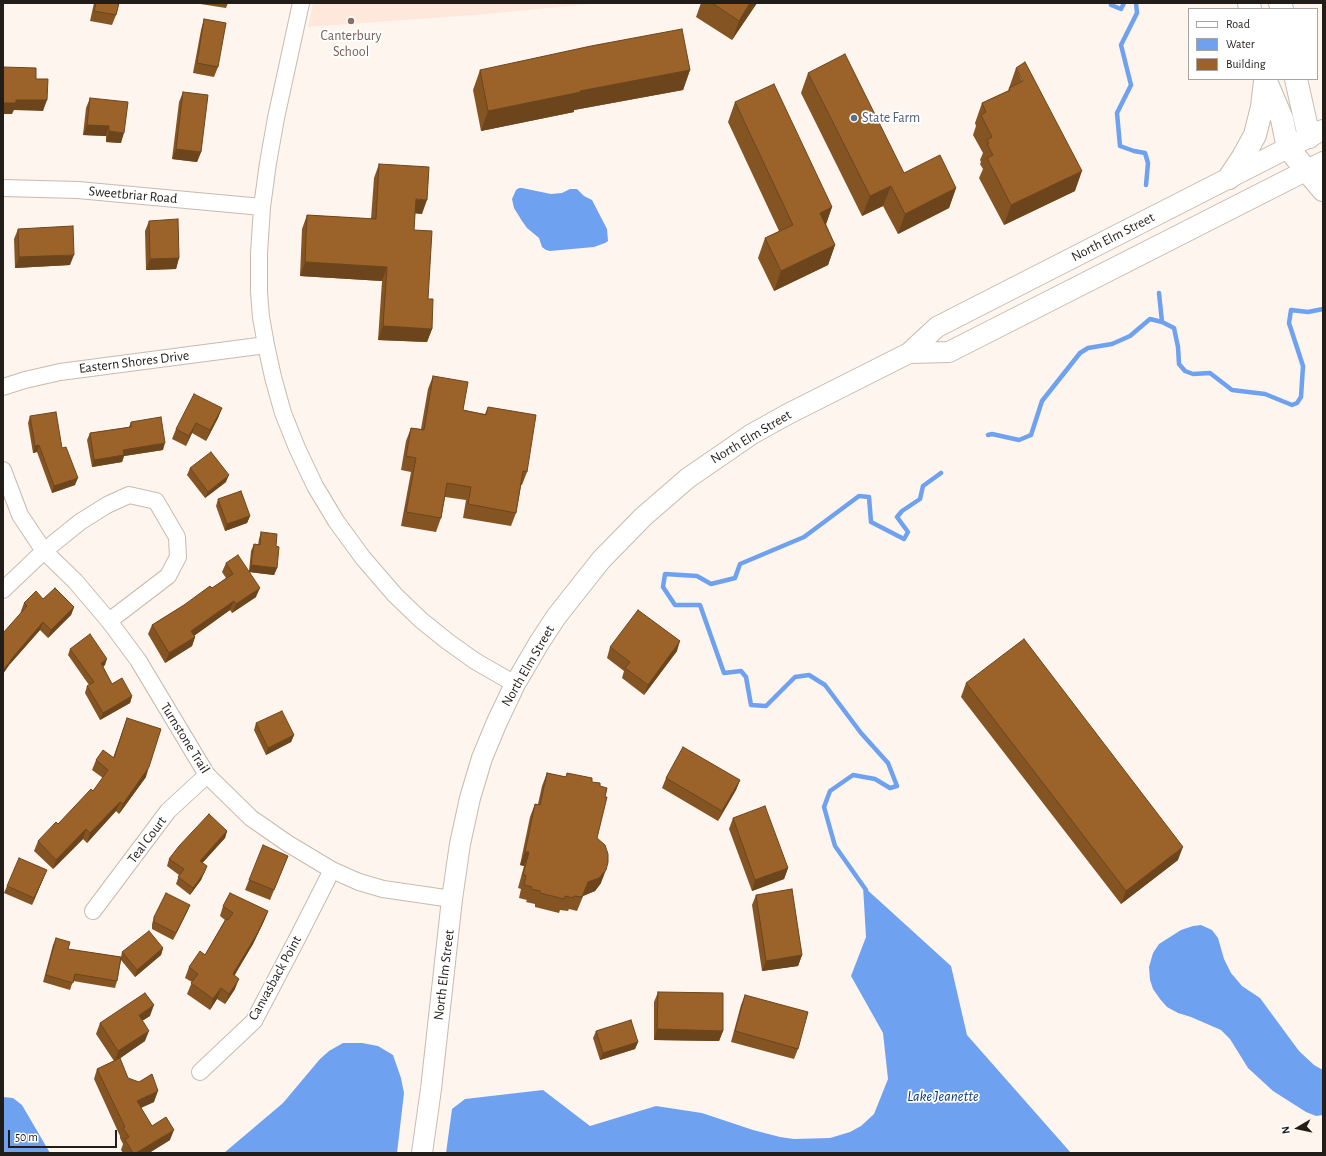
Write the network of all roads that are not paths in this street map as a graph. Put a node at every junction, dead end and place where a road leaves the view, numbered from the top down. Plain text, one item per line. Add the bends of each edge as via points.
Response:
1 (301, 3) edge
2 (1265, 80) edge
3 (1265, 80) edge
4 (1296, 80) edge
5 (1316, 134) edge
6 (1288, 148) junction
7 (1314, 166) edge
8 (1229, 178) junction
9 (3, 188) edge
10 (1323, 190) edge
11 (262, 207) junction
12 (266, 345) junction
13 (910, 353) junction
14 (3, 387) edge
15 (3, 470) edge
16 (44, 551) junction
17 (3, 590) edge
18 (109, 622) junction
19 (515, 684) junction
20 (207, 775) junction
21 (332, 870) junction
22 (452, 899) junction
23 (93, 911) dead end
24 (200, 1072) dead end
25 (422, 1153) edge

1 - 11 street via 276,118
2 - 6 highway via 1282,119
3 - 8 highway via 1262,107 1254,135
4 - 5 highway
5 - 6 main road, North Elm Street
6 - 7 highway
6 - 8 main road, North Elm Street
7 - 10 highway
7 - 13 main road, North Elm Street via 949,352
8 - 13 main road, North Elm Street via 937,327
9 - 11 street, Sweetbriar Road via 78,190
11 - 12 street via 259,292
12 - 14 street, Eastern Shores Drive via 60,372
12 - 19 street via 283,413 297,448 329,510 363,558 395,595 426,625 475,661
13 - 19 main road, North Elm Street via 752,434 682,482 629,530 588,576 556,617
15 - 16 street, Turnstone Trail via 20,515
16 - 17 street
16 - 18 street, Turnstone Trail via 76,581
16 - 18 street via 80,522 129,495 156,501 177,537 178,557 168,576
18 - 20 street, Turnstone Trail via 138,660
19 - 22 main road, North Elm Street via 482,758 470,798
20 - 21 street, Turnstone Trail via 251,818
20 - 23 street, Teal Court via 168,811
21 - 22 street, Turnstone Trail via 359,882
21 - 24 street, Canvasback Point via 254,1021
22 - 25 main road, North Elm Street

